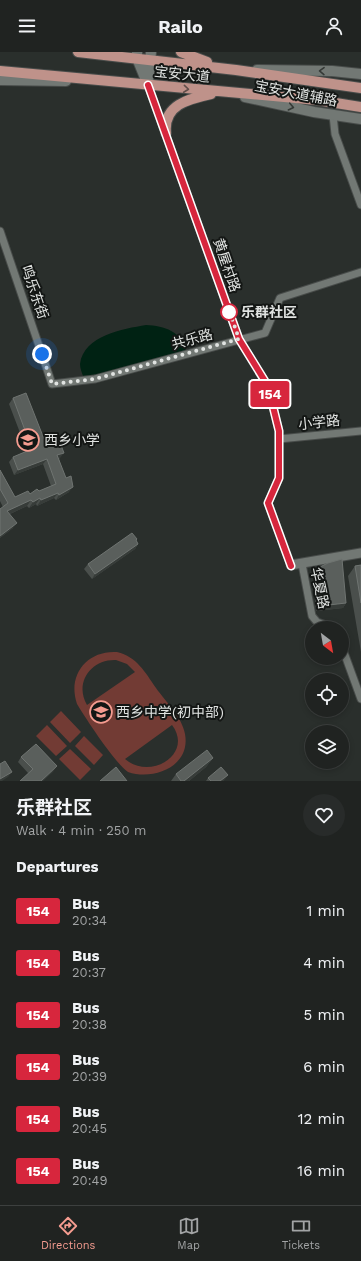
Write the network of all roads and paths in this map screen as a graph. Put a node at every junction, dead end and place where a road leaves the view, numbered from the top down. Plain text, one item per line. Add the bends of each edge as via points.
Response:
1 (78, 52) edge
2 (181, 52) edge
3 (137, 55) edge
4 (151, 56) edge
5 (236, 70) junction
6 (0, 71) edge
7 (361, 74) edge
8 (0, 80) edge
9 (116, 81) junction
10 (148, 85) junction
11 (361, 88) edge
12 (222, 92) junction
13 (361, 106) edge
14 (333, 115) junction
15 (361, 119) edge
16 (166, 134) junction
17 (361, 204) edge
18 (0, 231) edge
19 (361, 272) edge
20 (239, 339) junction
21 (52, 384) joint
22 (361, 431) edge
23 (279, 439) junction
24 (361, 553) edge
25 (302, 564) junction
26 (291, 566) joint
27 (316, 621) edge
28 (349, 665) edge
29 (361, 699) edge

1 - 3 main road, 宝安大道
2 - 5 main road
3 - 4 main road, 宝安大道
3 - 10 main road
4 - 5 main road, 宝安大道
4 - 10 main road
7 -> 5 main road, 宝安大道辅路 via 332,71
5 - 11 main road, 宝安大道
6 - 9 main road, 宝安大道
8 - 9 main road
9 - 10 main road, 宝安大道
10 -> 12 main road, 宝安大道
10 - 16 street, 黄屋村路
12 - 13 main road, 宝安大道
12 -> 14 main road, 宝安大道辅路
12 - 16 main road via 186,101 172,109 167,120
14 - 15 main road, 宝安大道辅路
14 - 17 street via 335,134
16 - 20 street, 黄屋村路
18 - 21 street, 鸣乐东街
19 - 20 street, 共乐路 via 280,298 266,333
20 - 21 street, 共乐路 via 95,379
20 - 23 street, 黄屋村路 via 268,386
22 - 23 street, 小学路
23 - 26 street, 黄屋村路 via 279,478 268,503
24 - 25 street
25 - 26 street
25 - 27 street, 华夏路 via 312,616
28 - 29 street

